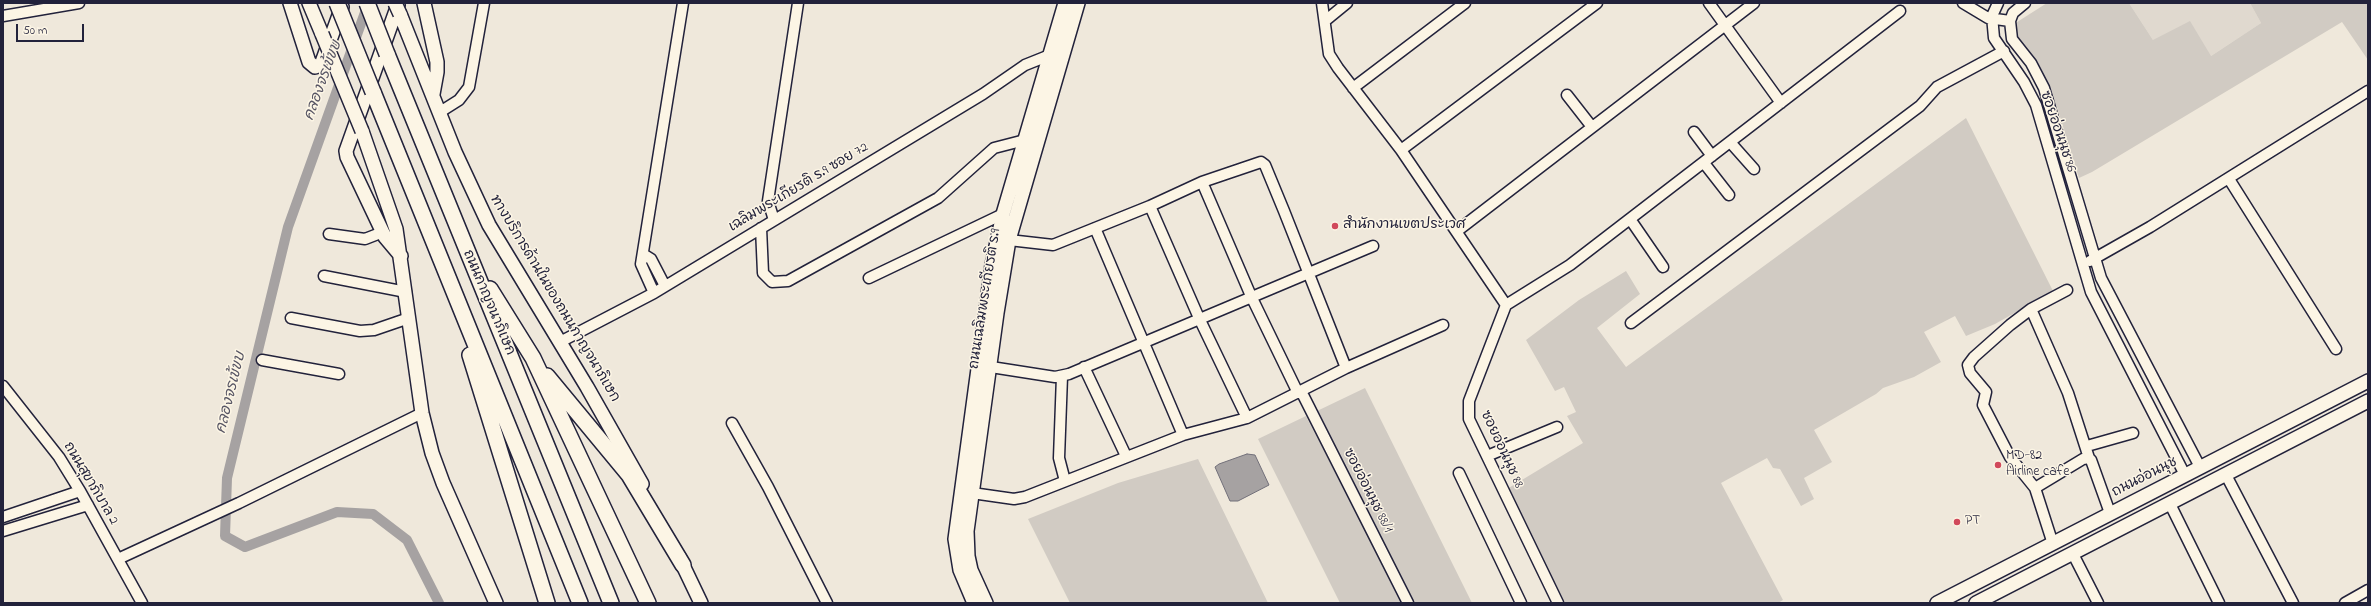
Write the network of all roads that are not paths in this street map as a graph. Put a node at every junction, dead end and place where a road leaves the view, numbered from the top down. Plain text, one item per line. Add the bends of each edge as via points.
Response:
1 (79, 3) edge
2 (290, 3) edge
3 (309, 3) edge
4 (337, 3) edge
5 (344, 3) edge
6 (367, 3) edge
7 (424, 3) edge
8 (484, 3) edge
9 (683, 3) edge
10 (798, 3) edge
11 (1065, 3) edge
12 (1078, 3) edge
13 (1322, 3) edge
14 (1346, 3) edge
15 (1464, 3) edge
16 (1597, 3) edge
17 (1709, 3) edge
18 (1754, 3) edge
19 (1963, 3) edge
20 (1998, 3) edge
21 (2025, 3) edge
22 (398, 7) edge
23 (1900, 11) dead end
24 (3, 16) edge
25 (1992, 19) junction
26 (1325, 21) junction
27 (2010, 21) junction
28 (1725, 25) junction
29 (2004, 51) junction
30 (1050, 55) junction
31 (1353, 88) junction
32 (2368, 91) edge
33 (433, 94) junction
34 (1567, 95) dead end
35 (1781, 103) junction
36 (440, 112) junction
37 (1592, 127) junction
38 (1694, 132) dead end
39 (1025, 140) junction
40 (1730, 142) junction
41 (1401, 150) junction
42 (1712, 156) junction
43 (1704, 162) junction
44 (1754, 169) dead end
45 (2229, 179) junction
46 (1202, 182) junction
47 (1729, 195) dead end
48 (1150, 206) junction
49 (1003, 214) junction
50 (1630, 219) junction
51 (774, 220) junction
52 (760, 228) junction
53 (1095, 228) junction
54 (1457, 230) junction
55 (382, 232) junction
56 (329, 234) dead end
57 (1009, 240) junction
58 (1373, 246) dead end
59 (466, 249) junction
60 (643, 254) junction
61 (401, 256) junction
62 (2096, 259) junction
63 (2082, 263) junction
64 (1663, 267) dead end
65 (1307, 273) junction
66 (324, 276) dead end
67 (869, 278) dead end
68 (664, 286) junction
69 (2067, 290) dead end
70 (406, 292) junction
71 (454, 292) junction
72 (654, 293) junction
73 (1251, 296) junction
74 (1506, 305) junction
75 (2031, 309) junction
76 (291, 318) dead end
77 (409, 318) junction
78 (1199, 318) junction
79 (1631, 324) dead end
80 (1443, 325) dead end
81 (560, 342) junction
82 (1142, 343) junction
83 (2336, 349) dead end
84 (533, 358) junction
85 (262, 360) dead end
86 (991, 367) junction
87 (1084, 367) junction
88 (1346, 368) junction
89 (340, 374) dead end
90 (1062, 376) junction
91 (2368, 381) edge
92 (3, 386) edge
93 (1300, 392) junction
94 (2368, 401) edge
95 (422, 413) junction
96 (1247, 418) junction
97 (732, 423) dead end
98 (1557, 426) dead end
99 (2133, 433) dead end
100 (1182, 435) junction
101 (2086, 446) junction
102 (1126, 456) junction
103 (1487, 456) junction
104 (2089, 458) junction
105 (2200, 467) junction
106 (1459, 473) dead end
107 (2185, 475) junction
108 (2226, 475) junction
109 (1065, 480) junction
110 (2210, 484) junction
111 (2035, 488) junction
112 (80, 491) junction
113 (2195, 491) junction
114 (972, 493) junction
115 (2170, 504) junction
116 (88, 505) junction
117 (2110, 513) junction
118 (3, 517) edge
119 (3, 531) edge
120 (2053, 544) junction
121 (2073, 554) junction
122 (118, 559) junction
123 (683, 565) junction
124 (2368, 590) edge
125 (142, 603) edge
126 (496, 603) edge
127 (547, 603) edge
128 (580, 603) edge
129 (611, 603) edge
130 (648, 603) edge
131 (701, 603) edge
132 (827, 603) edge
133 (974, 603) edge
134 (986, 603) edge
135 (1408, 603) edge
136 (1521, 603) edge
137 (1558, 603) edge
138 (1937, 603) edge
139 (1976, 603) edge
140 (2098, 603) edge
141 (2219, 603) edge
142 (2293, 603) edge
143 (2345, 603) edge

1 - 24 street
2 - 5 main road via 310,62 315,67 321,65
3 - 61 main road, bridge via 382,183
4 - 71 highway, ถนนกาญจนาภิเษก, bridge
6 - 59 highway, ถนนกาญจนาภิเษก, bridge
7 - 33 main road via 438,72
8 - 36 street via 469,87 459,100
9 - 60 street
10 - 51 street via 768,201
11 - 30 main road, ถนนเฉลิมพระเกียรติ ร.9
12 - 57 main road, ถนนเฉลิมพระเกียรติ ร.9
13 - 26 street
14 - 26 street
15 - 31 street
16 - 41 street
17 - 28 street
18 - 28 street
19 - 25 street
20 - 25 street, ซอยอ่อนนุช 86
21 - 27 street via 2013,13
22 - 33 main road, ทางบริการด้านในของถนนกาญจนาภิเษก
22 - 55 main road via 346,151
23 - 35 street
25 - 27 street
25 - 29 street, ซอยอ่อนนุช 86 via 1994,38
26 - 31 street via 1329,54
27 - 62 street, ซอยอ่อนนุช 86 via 2012,39 2044,88
28 - 35 street
28 - 37 street
29 - 63 street, ซอยอ่อนนุช 86 via 2036,106
29 - 79 street via 1937,87 1920,106
30 - 39 main road, ถนนเฉลิมพระเกียรติ ร.9
30 - 51 street, เฉลิมพระเกียรติ ร.9 ซอย 72 via 1025,65 983,94
31 - 41 street
32 - 45 street
33 - 36 main road, ทางบริการด้านในของถนนกาญจนาภิเษก
34 - 37 street
35 - 40 street
36 - 81 main road, ทางบริการด้านในของถนนกาญจนาภิเษก via 469,184 489,225
37 - 54 street
38 - 42 street
39 - 49 main road, ถนนเฉลิมพระเกียรติ ร.9
39 - 52 street via 994,148 938,198 788,281 772,282 766,279 763,273
40 - 42 street
40 - 44 street
41 - 54 street
42 - 43 street
43 - 47 street
43 - 50 street
45 - 62 street
45 - 83 street
46 - 48 street
46 - 65 street via 1257,162 1264,163
46 - 73 street, ซอยอ่อนนุช 88/1
48 - 53 street
48 - 78 street
49 - 67 street
49 - 133 main road, ถนนเฉลิมพระเกียรติ ร.9 via 996,240 983,327 955,540 960,570
50 - 64 street
50 - 74 street via 1570,265
51 - 52 street, เฉลิมพระเกียรติ ร.9 ซอย 72
52 - 68 street, เฉลิมพระเกียรติ ร.9 ซอย 72
53 - 57 street via 1053,245
53 - 82 street
54 - 74 street
55 - 56 street via 365,239
55 - 61 main road
57 - 86 main road, ถนนเฉลิมพระเกียรติ ร.9
58 - 65 street
59 - 84 highway
59 - 129 highway, ถนนกาญจนาภิเษก
60 - 68 street via 651,259
60 - 72 street via 641,264
61 - 70 main road
62 - 63 street
62 - 105 street, ซอยอ่อนนุช 86 via 2107,291
63 - 107 street, ซอยอ่อนนุช 86 via 2091,292
65 - 73 street
65 - 88 street
66 - 70 street
68 - 72 street, เฉลิมพระเกียรติ ร.9 ซอย 72
69 - 75 street
70 - 77 main road
71 - 127 highway via 458,322
71 - 128 highway, ถนนกาญจนาภิเษก
72 - 81 street, เฉลิมพระเกียรติ ร.9 ซอย 72
73 - 78 street
73 - 93 street, ซอยอ่อนนุช 88/1
74 - 103 street, ซอยอ่อนนุช 88 via 1468,409 1469,419
75 - 101 street via 2068,393
75 - 111 street via 1968,365 1970,373 1986,392 1983,405 2003,444
76 - 77 street via 360,331 374,330
77 - 95 main road
78 - 82 street
78 - 96 street
80 - 88 street
81 - 123 main road, ทางบริการด้านในของถนนกาญจนาภิเษก via 615,435
82 - 87 street
82 - 100 street
84 - 123 highway via 624,469
84 - 130 highway
85 - 89 street
86 - 90 street
86 - 114 main road, ถนนเฉลิมพระเกียรติ ร.9
87 - 90 street
87 - 102 street
88 - 93 street
90 - 109 street via 1059,458
91 - 105 main road, ถนนอ่อนนุช
92 - 112 street, ถนนสุขาภิบาล 2 via 52,448
93 - 96 street
93 - 135 street, ซอยอ่อนนุช 88/1
94 - 108 main road
95 - 122 street
95 - 126 main road via 443,483
96 - 100 street
97 - 132 street
98 - 103 street
99 - 101 street
100 - 102 street
101 - 104 street
102 - 109 street
103 - 137 street, ซอยอ่อนนุช 88
104 - 111 street
104 - 117 street
105 - 107 main road, ถนนอ่อนนุช
105 - 110 main road
106 - 136 street
107 - 113 main road
107 - 117 main road, ถนนอ่อนนุช
108 - 110 main road
108 - 142 street
109 - 114 street via 1025,497
110 - 113 main road
111 - 120 street
112 - 116 street, ถนนสุขาภิบาล 2
112 - 118 street
113 - 115 main road
114 - 134 main road, ถนนเฉลิมพระเกียรติ ร.9 via 967,531 968,556 974,579
115 - 121 main road
115 - 141 street
116 - 119 street
116 - 122 street, ถนนสุขาภิบาล 2
117 - 120 main road, ถนนอ่อนนุช
120 - 138 main road, ถนนอ่อนนุช
121 - 139 main road
121 - 140 street
122 - 125 street, ถนนสุขาภิบาล 2
123 - 131 main road, ทางบริการด้านในของถนนกาญจนาภิเษก
124 - 143 street

